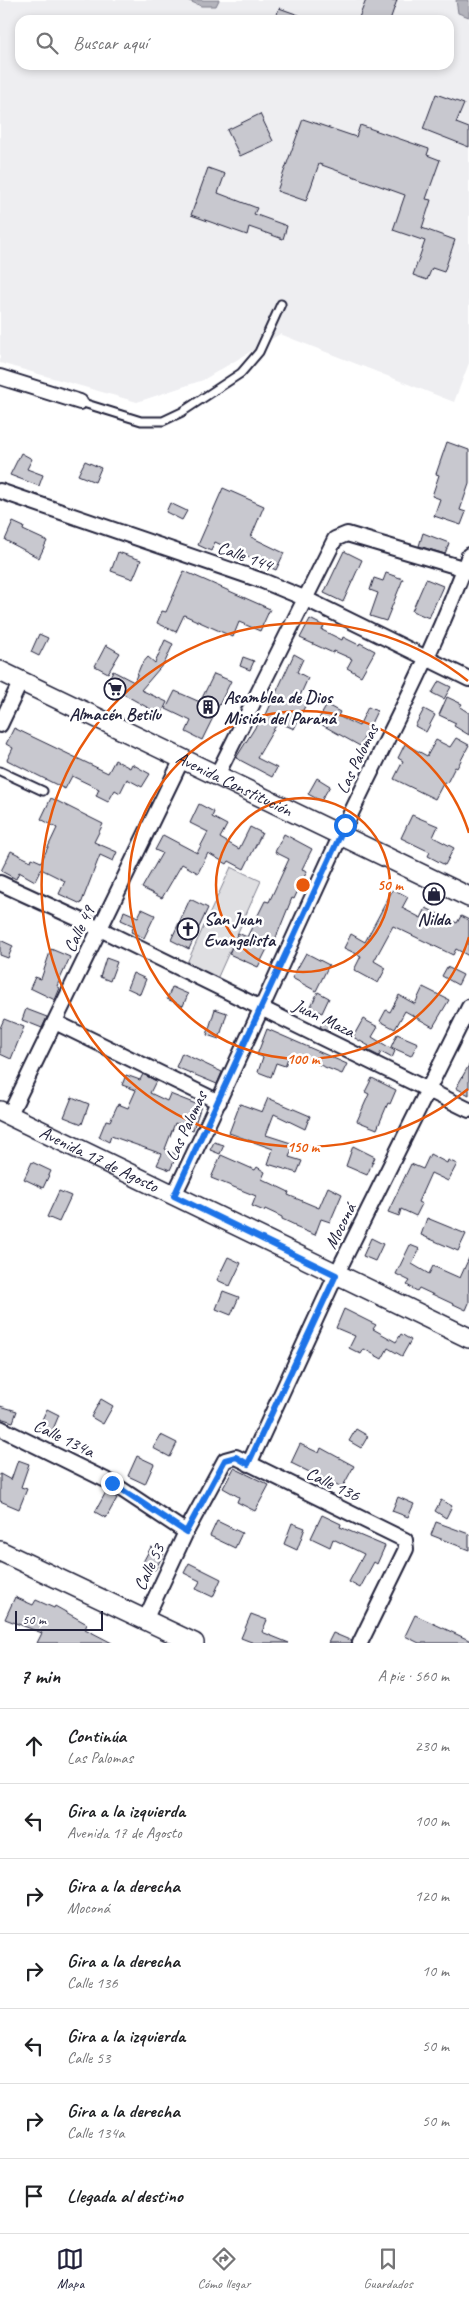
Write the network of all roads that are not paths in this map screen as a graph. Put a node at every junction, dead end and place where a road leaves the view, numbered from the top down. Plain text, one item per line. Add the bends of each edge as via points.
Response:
1 (281, 304) dead end
2 (0, 377) edge
3 (80, 402) joint
4 (0, 491) edge
5 (467, 564) edge
6 (304, 598) junction
7 (427, 659) junction
8 (0, 671) edge
9 (469, 679) edge
10 (21, 681) junction
11 (0, 725) edge
12 (182, 759) junction
13 (0, 771) edge
14 (216, 775) junction
15 (43, 791) dead end
16 (340, 836) junction
17 (0, 883) edge
18 (469, 897) edge
19 (100, 929) junction
20 (469, 1007) edge
21 (263, 1008) junction
22 (55, 1022) junction
23 (428, 1091) junction
24 (219, 1102) junction
25 (469, 1110) edge
26 (5, 1113) edge
27 (174, 1196) junction
28 (336, 1275) junction
29 (469, 1338) edge
30 (0, 1428) edge
31 (236, 1457) joint
32 (248, 1464) junction
33 (186, 1532) junction
34 (0, 1551) edge
35 (145, 1620) junction
36 (194, 1643) edge
37 (360, 1643) edge

1 - 3 lane via 259,352 241,373 182,412 163,421 141,421
2 - 3 street
4 - 6 street, Calle 144
5 - 6 street via 347,534 335,539
5 - 7 street, Las Palomas
6 - 7 street, Calle 144
6 - 14 street
7 - 9 street, Calle 144
7 - 16 street, Las Palomas
8 - 10 main road, Avenida Constitución
10 - 11 street
10 - 12 main road, Avenida Constitución
12 - 14 main road, Avenida Constitución
12 - 19 street, Calle 49
13 - 15 lane
14 - 16 main road, Avenida Constitución
16 - 18 main road, Avenida Constitución
16 - 21 street, Las Palomas
17 - 19 street, Juan Maza
19 - 21 street, Juan Maza
19 - 22 street, Calle 49
20 - 23 street, Moconá
21 - 23 street, Juan Maza
21 - 24 street, Las Palomas
22 - 24 street
22 - 26 street, Calle 49
23 - 25 street, Juan Maza
23 - 28 street, Moconá
24 - 27 street, Las Palomas
26 - 27 main road, Avenida 17 de Agosto
27 - 28 main road, Avenida 17 de Agosto
28 - 29 main road, Avenida 17 de Agosto
28 - 32 street, Moconá
30 - 33 street, Calle 134a via 112,1483
31 - 32 street, Calle 136
31 - 33 street, Calle 53 via 225,1460
32 - 37 street, Calle 136 via 405,1540 406,1549
33 - 35 street, Calle 53
34 - 35 main road
35 - 36 main road

